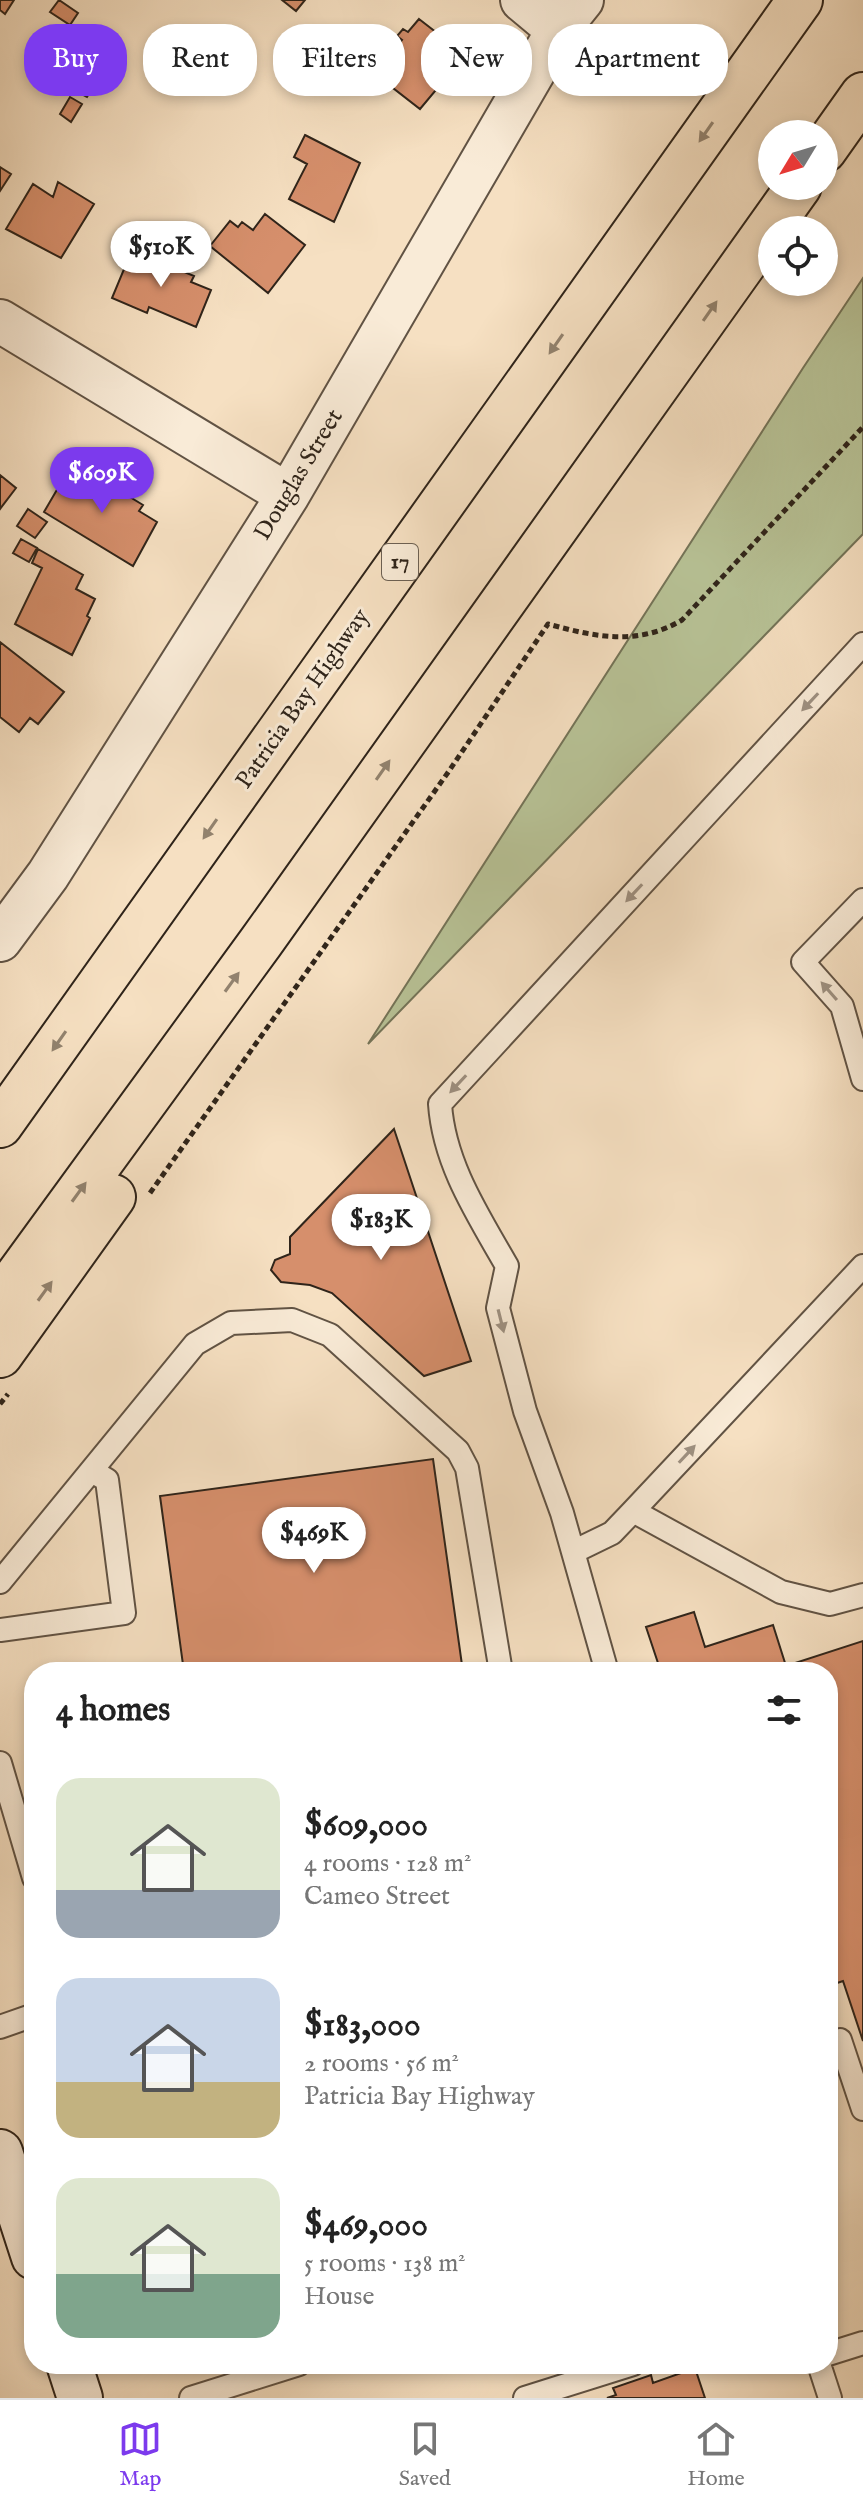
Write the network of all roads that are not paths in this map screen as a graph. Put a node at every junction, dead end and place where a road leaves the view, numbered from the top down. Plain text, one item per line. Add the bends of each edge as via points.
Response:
1 (522, 0) edge
2 (800, 0) edge
3 (570, 15) edge
4 (863, 95) edge
5 (838, 130) edge
6 (789, 200) edge
7 (0, 321) edge
8 (665, 375) junction
9 (288, 495) junction
10 (863, 644) edge
11 (863, 900) edge
12 (0, 940) edge
13 (863, 1079) edge
14 (0, 1125) edge
15 (863, 1266) edge
16 (0, 1300) edge
17 (5, 1373) edge
18 (92, 1471) junction
19 (633, 1511) junction
20 (573, 1552) junction
21 (0, 1582) edge
22 (863, 1595) edge
23 (0, 1630) edge
24 (499, 1662) edge
25 (604, 1662) edge
26 (0, 1763) edge
27 (24, 1844) edge
28 (24, 2019) edge
29 (0, 2027) edge
30 (838, 2041) edge
31 (863, 2109) edge
32 (0, 2152) edge
33 (24, 2226) edge
34 (863, 2343) edge
35 (838, 2351) edge
36 (72, 2374) edge
37 (267, 2374) edge
38 (601, 2374) edge
39 (822, 2374) edge
40 (80, 2398) edge
41 (191, 2398) edge
42 (525, 2398) edge
43 (830, 2398) edge

1 - 3 street
2 -> 14 highway, Patricia Bay Highway / 17
3 - 9 street, Douglas Street
4 - 5 highway
8 -> 6 highway
7 - 9 street
16 -> 8 highway
17 -> 8 highway via 545,593
9 - 12 street, Douglas Street via 48,875
10 -> 20 lane via 440,1104 442,1134 461,1183 507,1266 498,1308 525,1411
13 -> 11 lane via 842,1006 803,962
19 -> 15 lane
18 - 21 lane
18 - 23 lane via 107,1480 124,1613
18 - 24 lane via 195,1344 231,1323 292,1320 330,1335 458,1451 467,1468
19 - 20 lane via 612,1533
19 - 22 lane via 781,1592 830,1604
20 - 25 lane
26 - 27 lane
28 - 29 lane
30 - 31 lane
32 - 33 main road
34 - 35 lane
36 - 40 main road
37 - 41 lane
38 - 42 lane
39 - 43 lane

